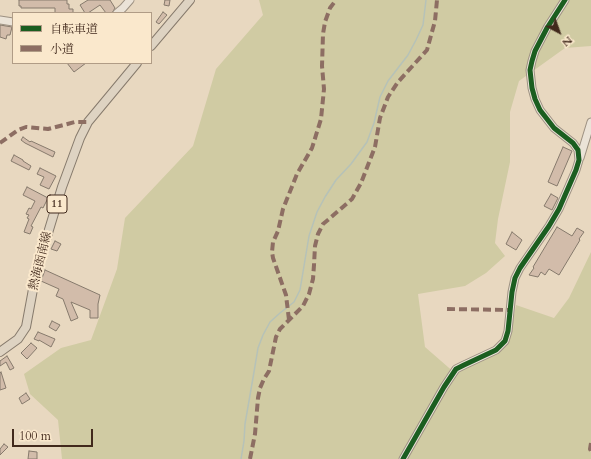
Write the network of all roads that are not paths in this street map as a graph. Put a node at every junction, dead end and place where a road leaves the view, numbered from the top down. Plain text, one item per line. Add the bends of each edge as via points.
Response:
1 (130, 0) edge
2 (190, 0) edge
3 (565, 0) edge
4 (118, 12) edge
5 (0, 20) edge
6 (12, 22) edge
7 (152, 45) edge
8 (136, 64) edge
9 (591, 122) edge
10 (579, 160) junction
11 (0, 352) edge
12 (403, 459) edge

1 - 4 street
2 - 7 main road
3 - 10 street via 535,51 530,70 533,93 540,110 554,128 573,143 578,150
5 - 6 street
8 - 11 main road, 熱海函南線 / 11 via 88,122 80,138 36,273 26,327 18,339
9 - 10 street
10 - 12 street via 549,226 515,278 505,341 496,350 456,369

